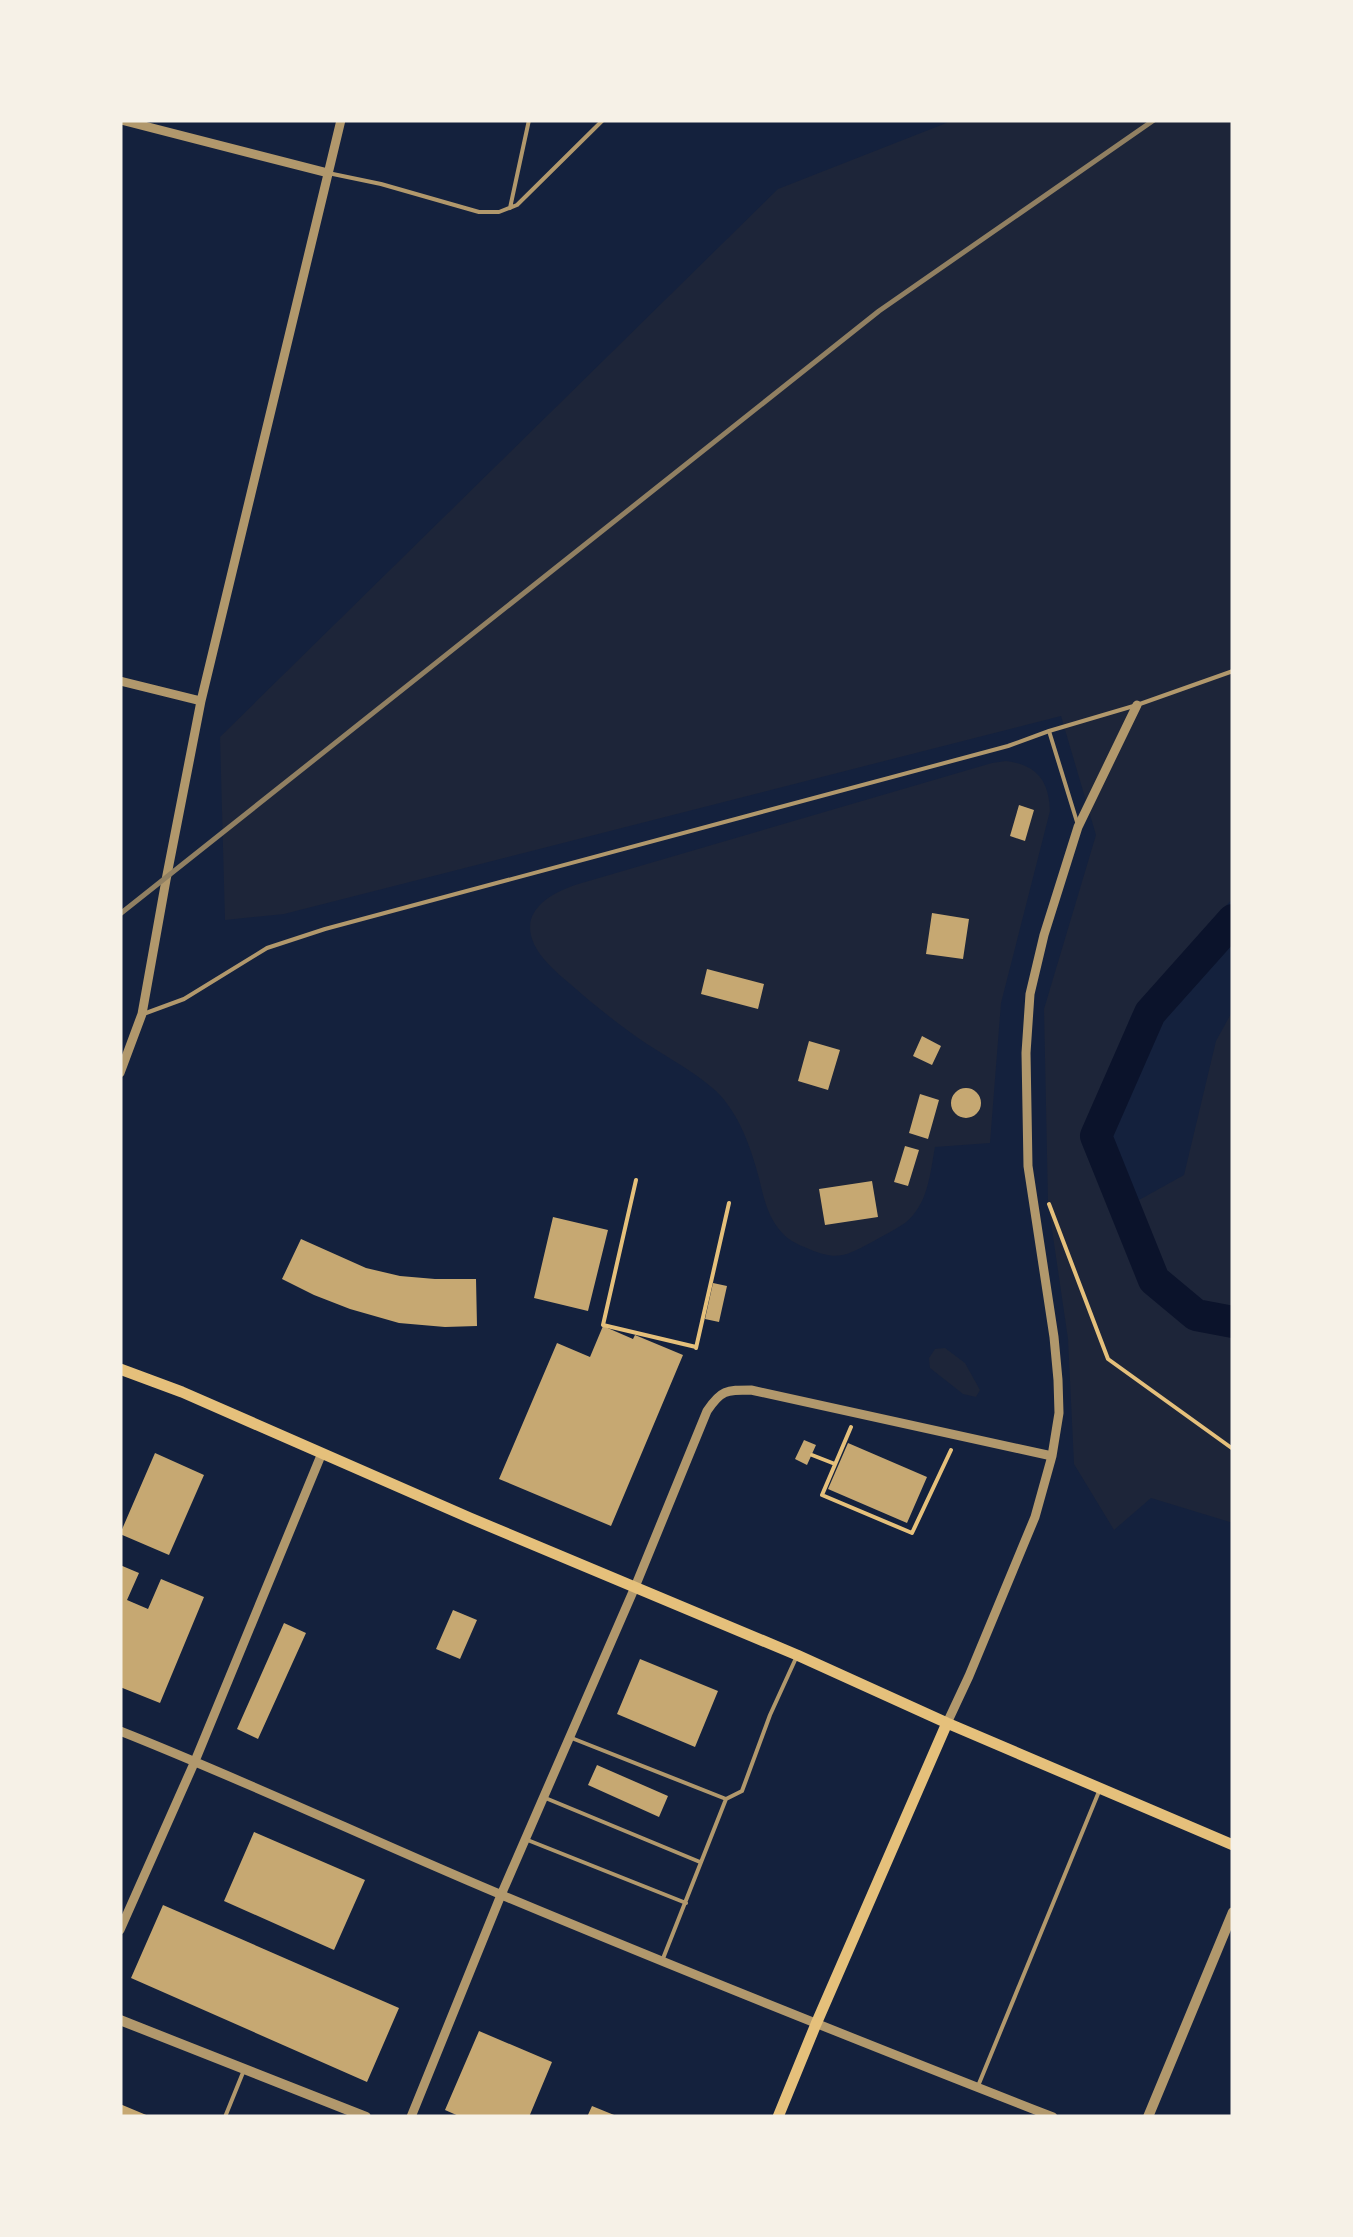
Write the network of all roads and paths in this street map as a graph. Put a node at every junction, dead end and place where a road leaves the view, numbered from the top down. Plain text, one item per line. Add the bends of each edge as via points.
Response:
1 (122, 120) edge
2 (341, 120) edge
3 (529, 120) edge
4 (604, 120) edge
5 (328, 173) junction
6 (510, 208) junction
7 (1233, 671) edge
8 (120, 681) edge
9 (201, 701) junction
10 (1136, 705) junction
11 (1049, 731) junction
12 (1078, 827) junction
13 (142, 1014) junction
14 (120, 1073) edge
15 (636, 1180) dead end
16 (1048, 1202) dead end
17 (729, 1203) dead end
18 (120, 1369) edge
19 (851, 1428) dead end
20 (1233, 1449) edge
21 (951, 1450) dead end
22 (322, 1454) junction
23 (812, 1455) dead end
24 (1052, 1456) junction
25 (835, 1464) junction
26 (635, 1587) junction
27 (797, 1655) junction
28 (947, 1723) junction
29 (120, 1731) edge
30 (569, 1737) junction
31 (195, 1761) junction
32 (1100, 1789) junction
33 (543, 1797) junction
34 (726, 1800) junction
35 (525, 1840) junction
36 (1233, 1846) edge
37 (702, 1863) junction
38 (501, 1895) junction
39 (686, 1902) junction
40 (1233, 1912) edge
41 (120, 1930) edge
42 (662, 1961) junction
43 (120, 2020) edge
44 (816, 2024) junction
45 (244, 2070) junction
46 (977, 2088) junction
47 (226, 2117) edge
48 (366, 2117) edge
49 (411, 2117) edge
50 (778, 2117) edge
51 (1053, 2117) edge
52 (1148, 2117) edge

1 - 5 street
2 - 5 street
3 - 6 lane
4 - 6 lane
5 - 6 lane via 479,212
5 - 9 street
7 - 10 lane
8 - 9 street
9 - 13 street
10 - 11 lane
10 - 12 street
11 - 12 lane
11 - 13 lane via 325,929 266,948 184,999
12 - 24 street via 1030,994 1026,1054 1028,1166 1058,1380
13 - 14 street
15 - 17 path via 603,1325 696,1348
16 - 20 path via 1108,1359
18 - 22 main road
19 - 25 path
21 - 25 path via 912,1533 822,1494
22 - 26 main road
22 - 31 street
23 - 25 path
24 - 26 street via 730,1390 707,1411
24 - 28 street via 1035,1516
26 - 27 main road
26 - 30 street
27 - 28 main road
27 - 34 lane via 742,1791
28 - 32 main road
28 - 44 main road
29 - 31 street
30 - 33 street
30 - 34 lane
31 - 38 street
31 - 41 street
32 - 36 main road
32 - 46 lane
33 - 35 street
33 - 37 lane
34 - 37 lane
35 - 38 street
35 - 39 lane
37 - 39 lane
38 - 42 street
38 - 49 street
39 - 42 lane
40 - 52 street
42 - 44 street
43 - 45 street
44 - 46 street
44 - 50 main road
45 - 47 lane
45 - 48 street
46 - 51 street

